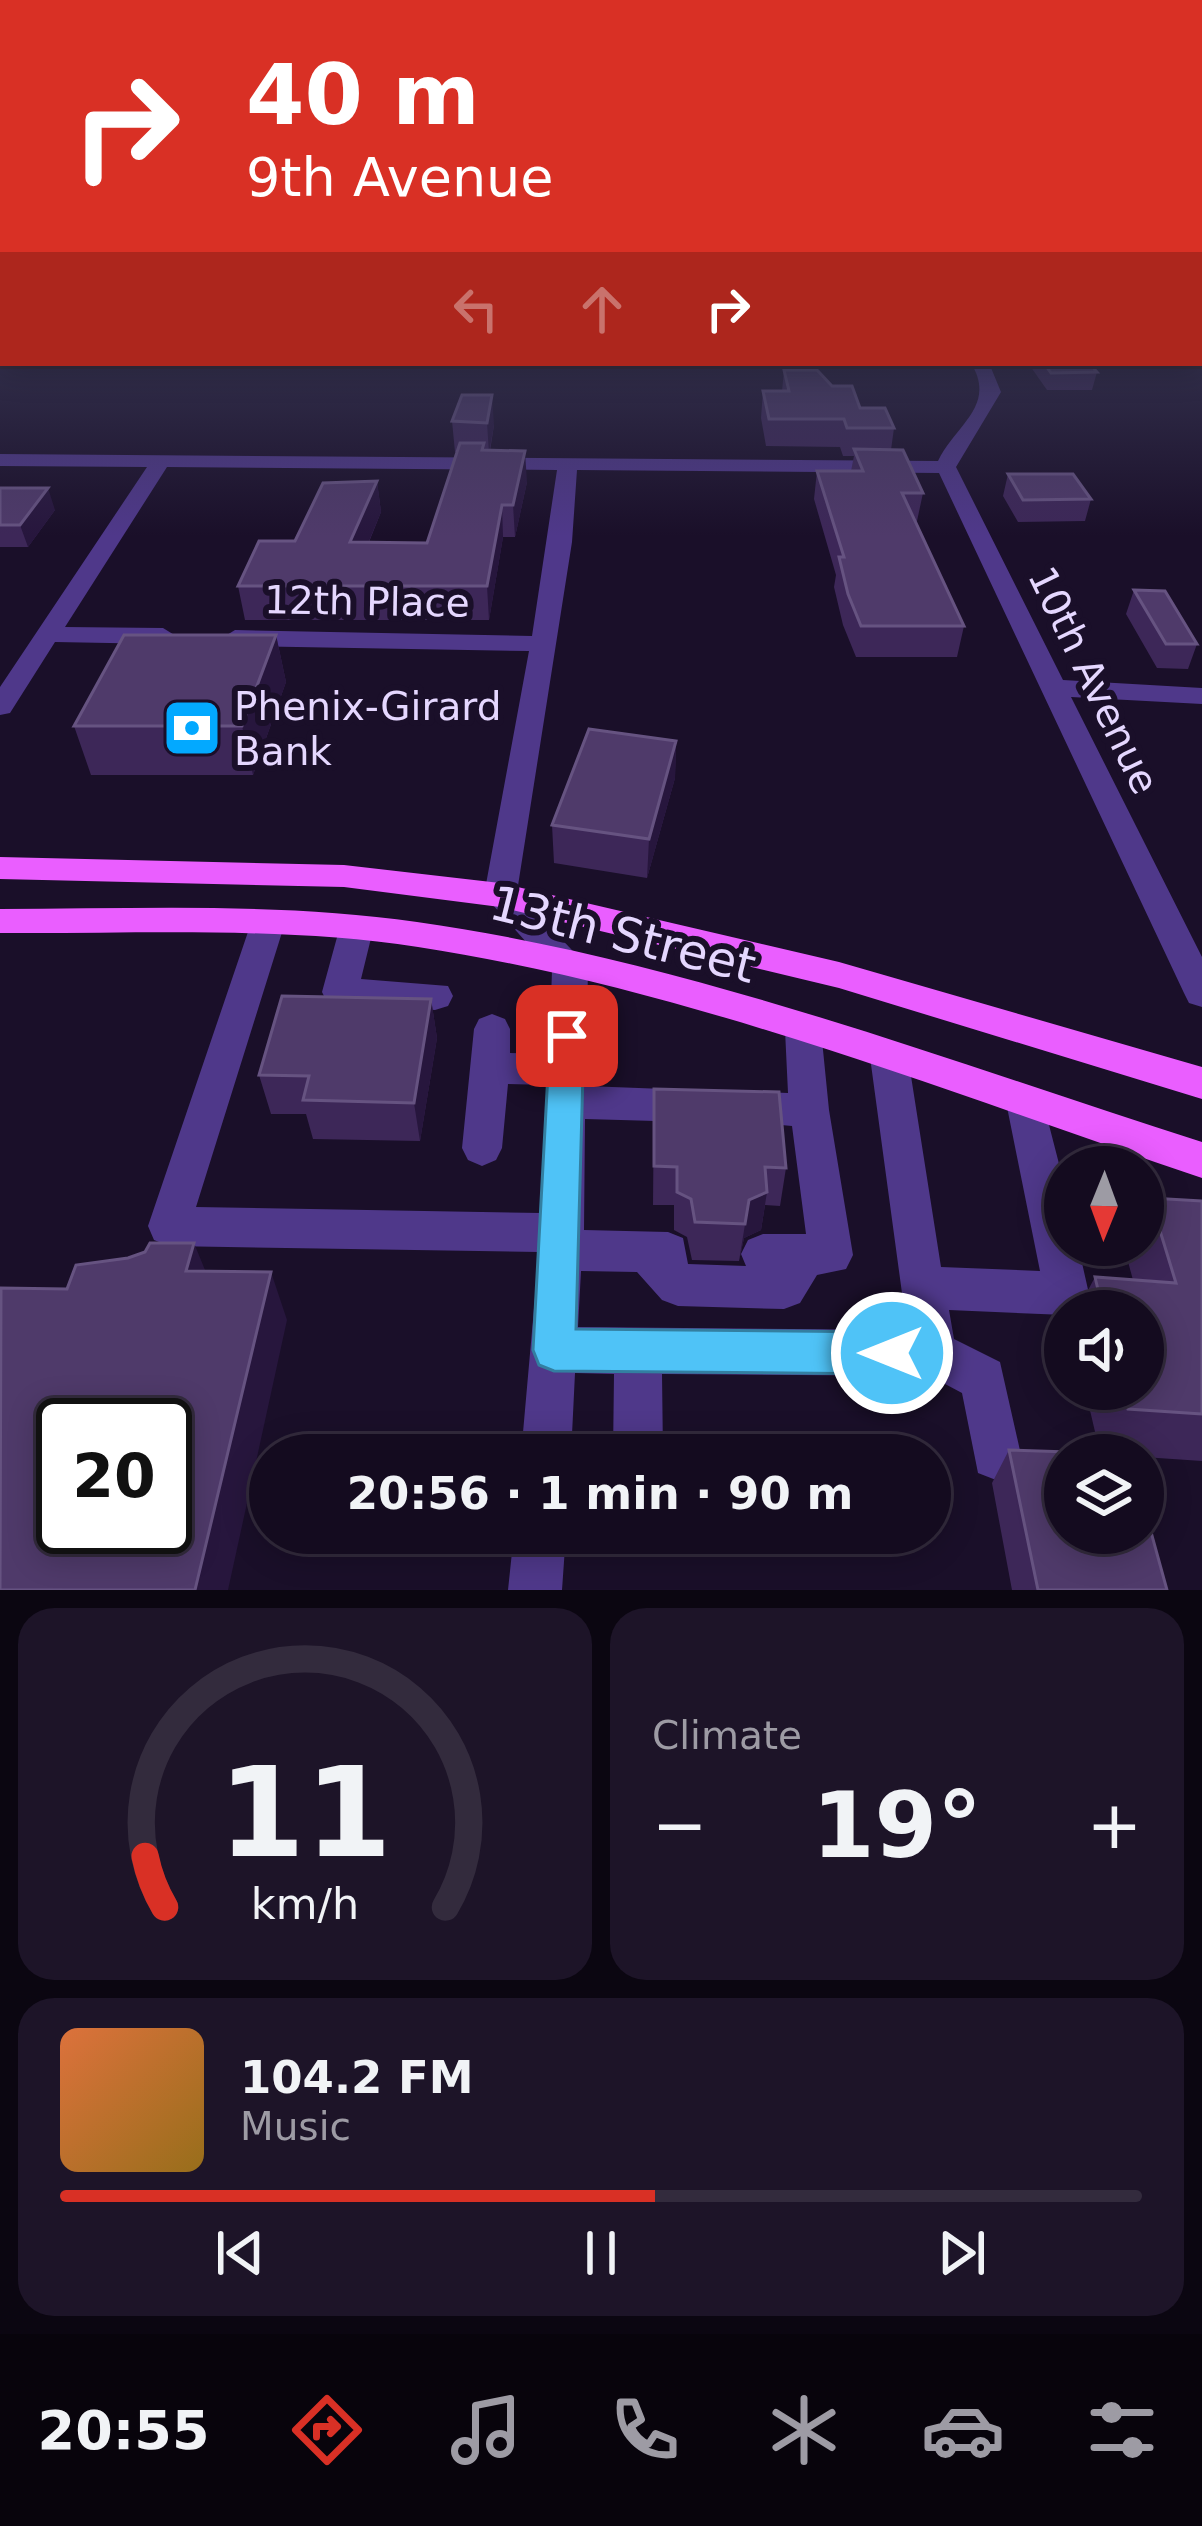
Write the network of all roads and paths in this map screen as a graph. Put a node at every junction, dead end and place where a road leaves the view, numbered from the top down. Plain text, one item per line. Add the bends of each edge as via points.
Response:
1 (989, 387) edge
2 (0, 460) edge
3 (161, 461) junction
4 (568, 462) junction
5 (946, 467) junction
6 (49, 634) junction
7 (541, 644) junction
8 (1058, 688) junction
9 (1202, 696) edge
10 (0, 707) edge
11 (0, 868) edge
12 (500, 895) junction
13 (0, 921) edge
14 (267, 926) junction
15 (356, 930) junction
16 (570, 968) junction
17 (1202, 993) edge
18 (435, 996) edge
19 (803, 1030) junction
20 (889, 1057) junction
21 (1202, 1083) edge
22 (566, 1086) junction
23 (1026, 1102) junction
24 (809, 1111) junction
25 (482, 1148) dead end
26 (1202, 1160) edge
27 (561, 1241) junction
28 (922, 1287) junction
29 (554, 1350) junction
30 (638, 1351) junction
31 (934, 1353) junction
32 (548, 1434) edge
33 (638, 1434) edge
34 (996, 1455) dead end
35 (538, 1554) edge
36 (535, 1590) edge

1 - 5 street via 991,406
2 - 3 street
3 - 4 street
3 - 6 street
4 - 5 street
4 - 7 street
5 - 8 street, 10th Avenue
6 - 7 street, 12th Place
6 - 10 street
7 - 12 street
8 - 9 street
8 - 17 street, 10th Avenue
11 - 12 main road, 13th Street via 344,876
12 - 16 street
12 - 21 main road, 13th Street via 839,975
13 - 14 main road, 13th Street
14 - 15 main road, 13th Street
14 - 27 street via 163,1245
15 - 16 main road, 13th Street via 469,942
15 - 18 street via 340,992
16 - 19 main road, 13th Street
16 - 22 street
19 - 20 main road, 13th Street
19 - 24 street
20 - 23 main road, 13th Street
20 - 28 street
22 - 24 street
22 - 25 street via 491,1048
22 - 27 street
23 - 26 main road, 13th Street
23 - 28 street via 1067,1294
24 - 27 street via 831,1255 784,1254 784,1288 678,1285 661,1252
27 - 29 street
28 - 31 street
29 - 30 street
29 - 32 street
30 - 31 street
30 - 33 street
31 - 34 street via 983,1379
35 - 36 street

